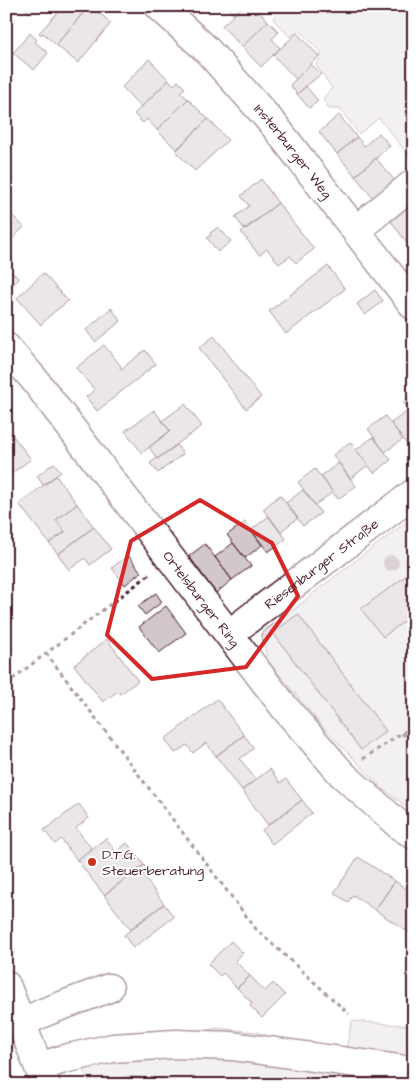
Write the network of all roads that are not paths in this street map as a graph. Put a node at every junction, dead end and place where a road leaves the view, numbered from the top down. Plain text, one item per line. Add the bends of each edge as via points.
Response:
1 (173, 11) edge
2 (414, 183) edge
3 (414, 197) edge
4 (358, 233) junction
5 (414, 306) edge
6 (6, 346) edge
7 (414, 493) edge
8 (229, 634) junction
9 (414, 835) edge
10 (6, 985) edge
11 (110, 988) dead end
12 (22, 1023) junction
13 (414, 1071) edge
14 (42, 1076) edge

1 - 4 street, Insterburger Weg via 274,125
2 - 4 street
3 - 4 street
4 - 5 street, Insterburger Weg
6 - 8 street, Ortelsburger Ring
7 - 8 street, Riesenburger Straße
8 - 9 street, Ortelsburger Ring via 342,774
10 - 12 street
11 - 12 street
12 - 14 street
13 - 14 street via 232,1046 175,1044 113,1048 64,1059

